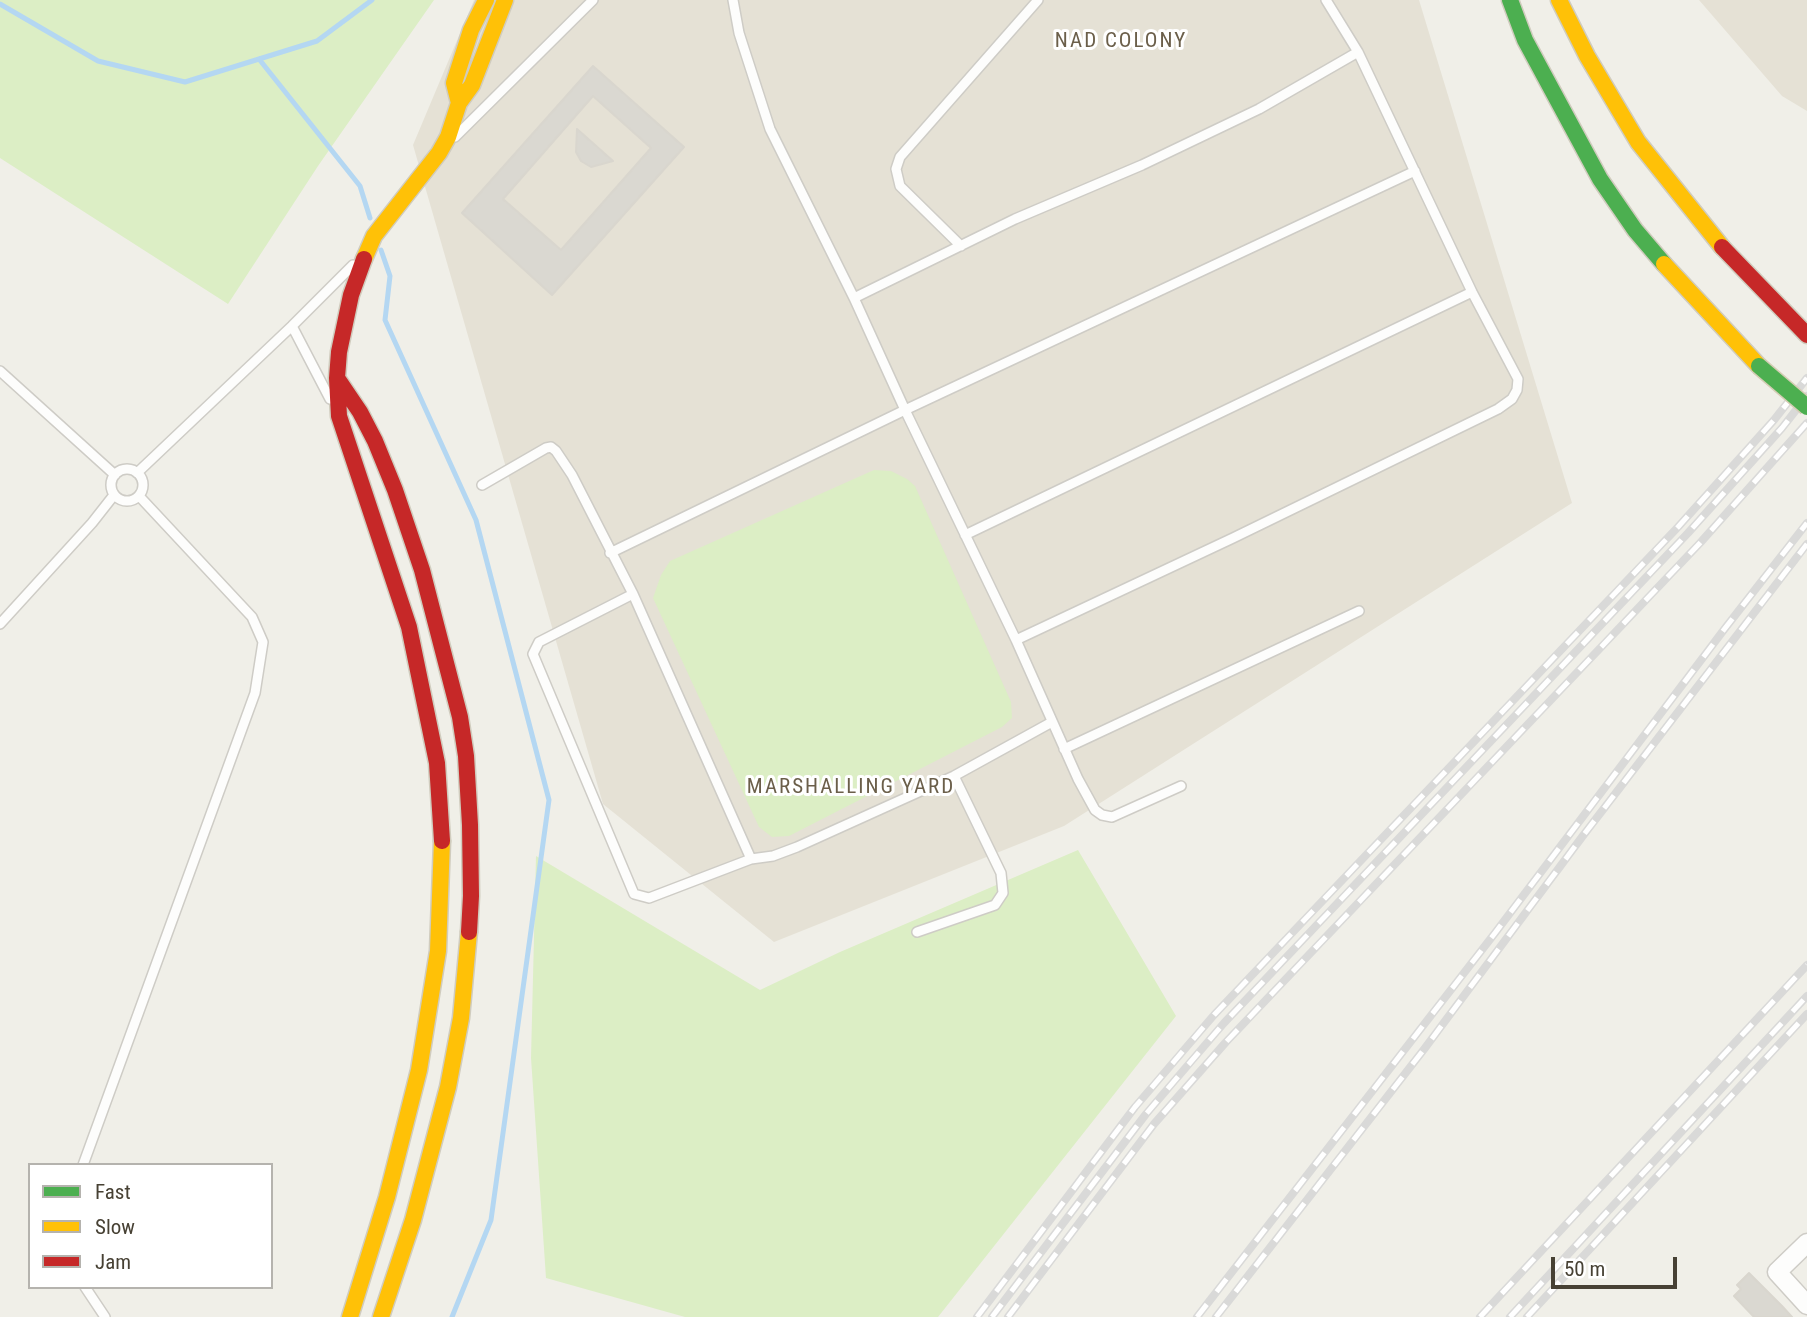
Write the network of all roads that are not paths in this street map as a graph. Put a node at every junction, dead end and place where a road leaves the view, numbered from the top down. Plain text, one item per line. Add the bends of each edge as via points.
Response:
1 (486, 0) edge
2 (505, 0) edge
3 (593, 0) edge
4 (733, 0) edge
5 (1038, 0) edge
6 (1326, 0) edge
7 (1510, 0) edge
8 (1559, 0) edge
9 (1358, 52) junction
10 (459, 103) junction
11 (439, 153) junction
12 (1415, 171) junction
13 (961, 246) junction
14 (367, 251) junction
15 (1472, 292) junction
16 (854, 298) junction
17 (292, 326) junction
18 (1802, 330) edge
19 (0, 371) edge
20 (337, 378) junction
21 (1807, 407) edge
22 (905, 410) junction
23 (339, 416) junction
24 (137, 473) junction
25 (115, 475) junction
26 (482, 485) dead end
27 (114, 495) junction
28 (139, 496) junction
29 (965, 535) junction
30 (610, 553) junction
31 (633, 594) junction
32 (1359, 611) dead end
33 (0, 624) edge
34 (1016, 640) junction
35 (1052, 722) junction
36 (1064, 750) junction
37 (954, 776) junction
38 (1181, 786) dead end
39 (751, 859) junction
40 (916, 932) dead end
41 (84, 1163) edge
42 (1807, 1243) edge
43 (86, 1289) edge
44 (1807, 1306) edge
45 (105, 1317) edge
46 (350, 1317) edge
47 (381, 1317) edge

1 - 10 street via 454,83
2 - 10 street via 472,85
3 - 11 lane
4 - 16 lane via 770,129
5 - 13 lane via 900,157 896,169 900,186
6 - 9 lane
7 - 21 street, bridge via 1525,40 1600,179 1635,230 1759,366
8 - 18 street via 1638,142 1718,243
9 - 12 lane
9 - 13 lane via 1259,109
10 - 11 street
11 - 14 street via 373,236
12 - 15 lane
12 - 22 lane
13 - 16 lane
14 - 17 lane
14 - 20 street via 343,329
15 - 29 lane
15 - 34 lane via 1518,379 1511,399 1498,409
16 - 22 lane
17 - 23 lane
17 - 24 lane
19 - 25 lane
20 - 23 street
20 - 47 street via 375,441 422,570 460,717 470,825 471,896 457,1041 413,1220
22 - 29 lane
22 - 30 lane
23 - 46 street via 408,627 437,763 442,834 438,951 419,1070
24 - 25 lane via 126,470
24 - 28 lane via 143,484
25 - 27 lane
26 - 30 lane via 551,447 572,475
27 - 28 lane via 122,501
27 - 33 lane
28 - 41 lane via 252,617 263,642 255,694
29 - 34 lane
30 - 31 lane
31 - 39 lane
31 - 39 lane via 539,642 533,654 634,894 649,898
32 - 36 lane
34 - 35 lane
35 - 36 lane
35 - 37 lane
36 - 38 lane via 1086,796 1102,815 1112,817 1134,809
37 - 39 lane via 797,847
37 - 40 lane via 1001,873 1003,893 996,905
42 - 44 street via 1777,1272
43 - 45 lane

